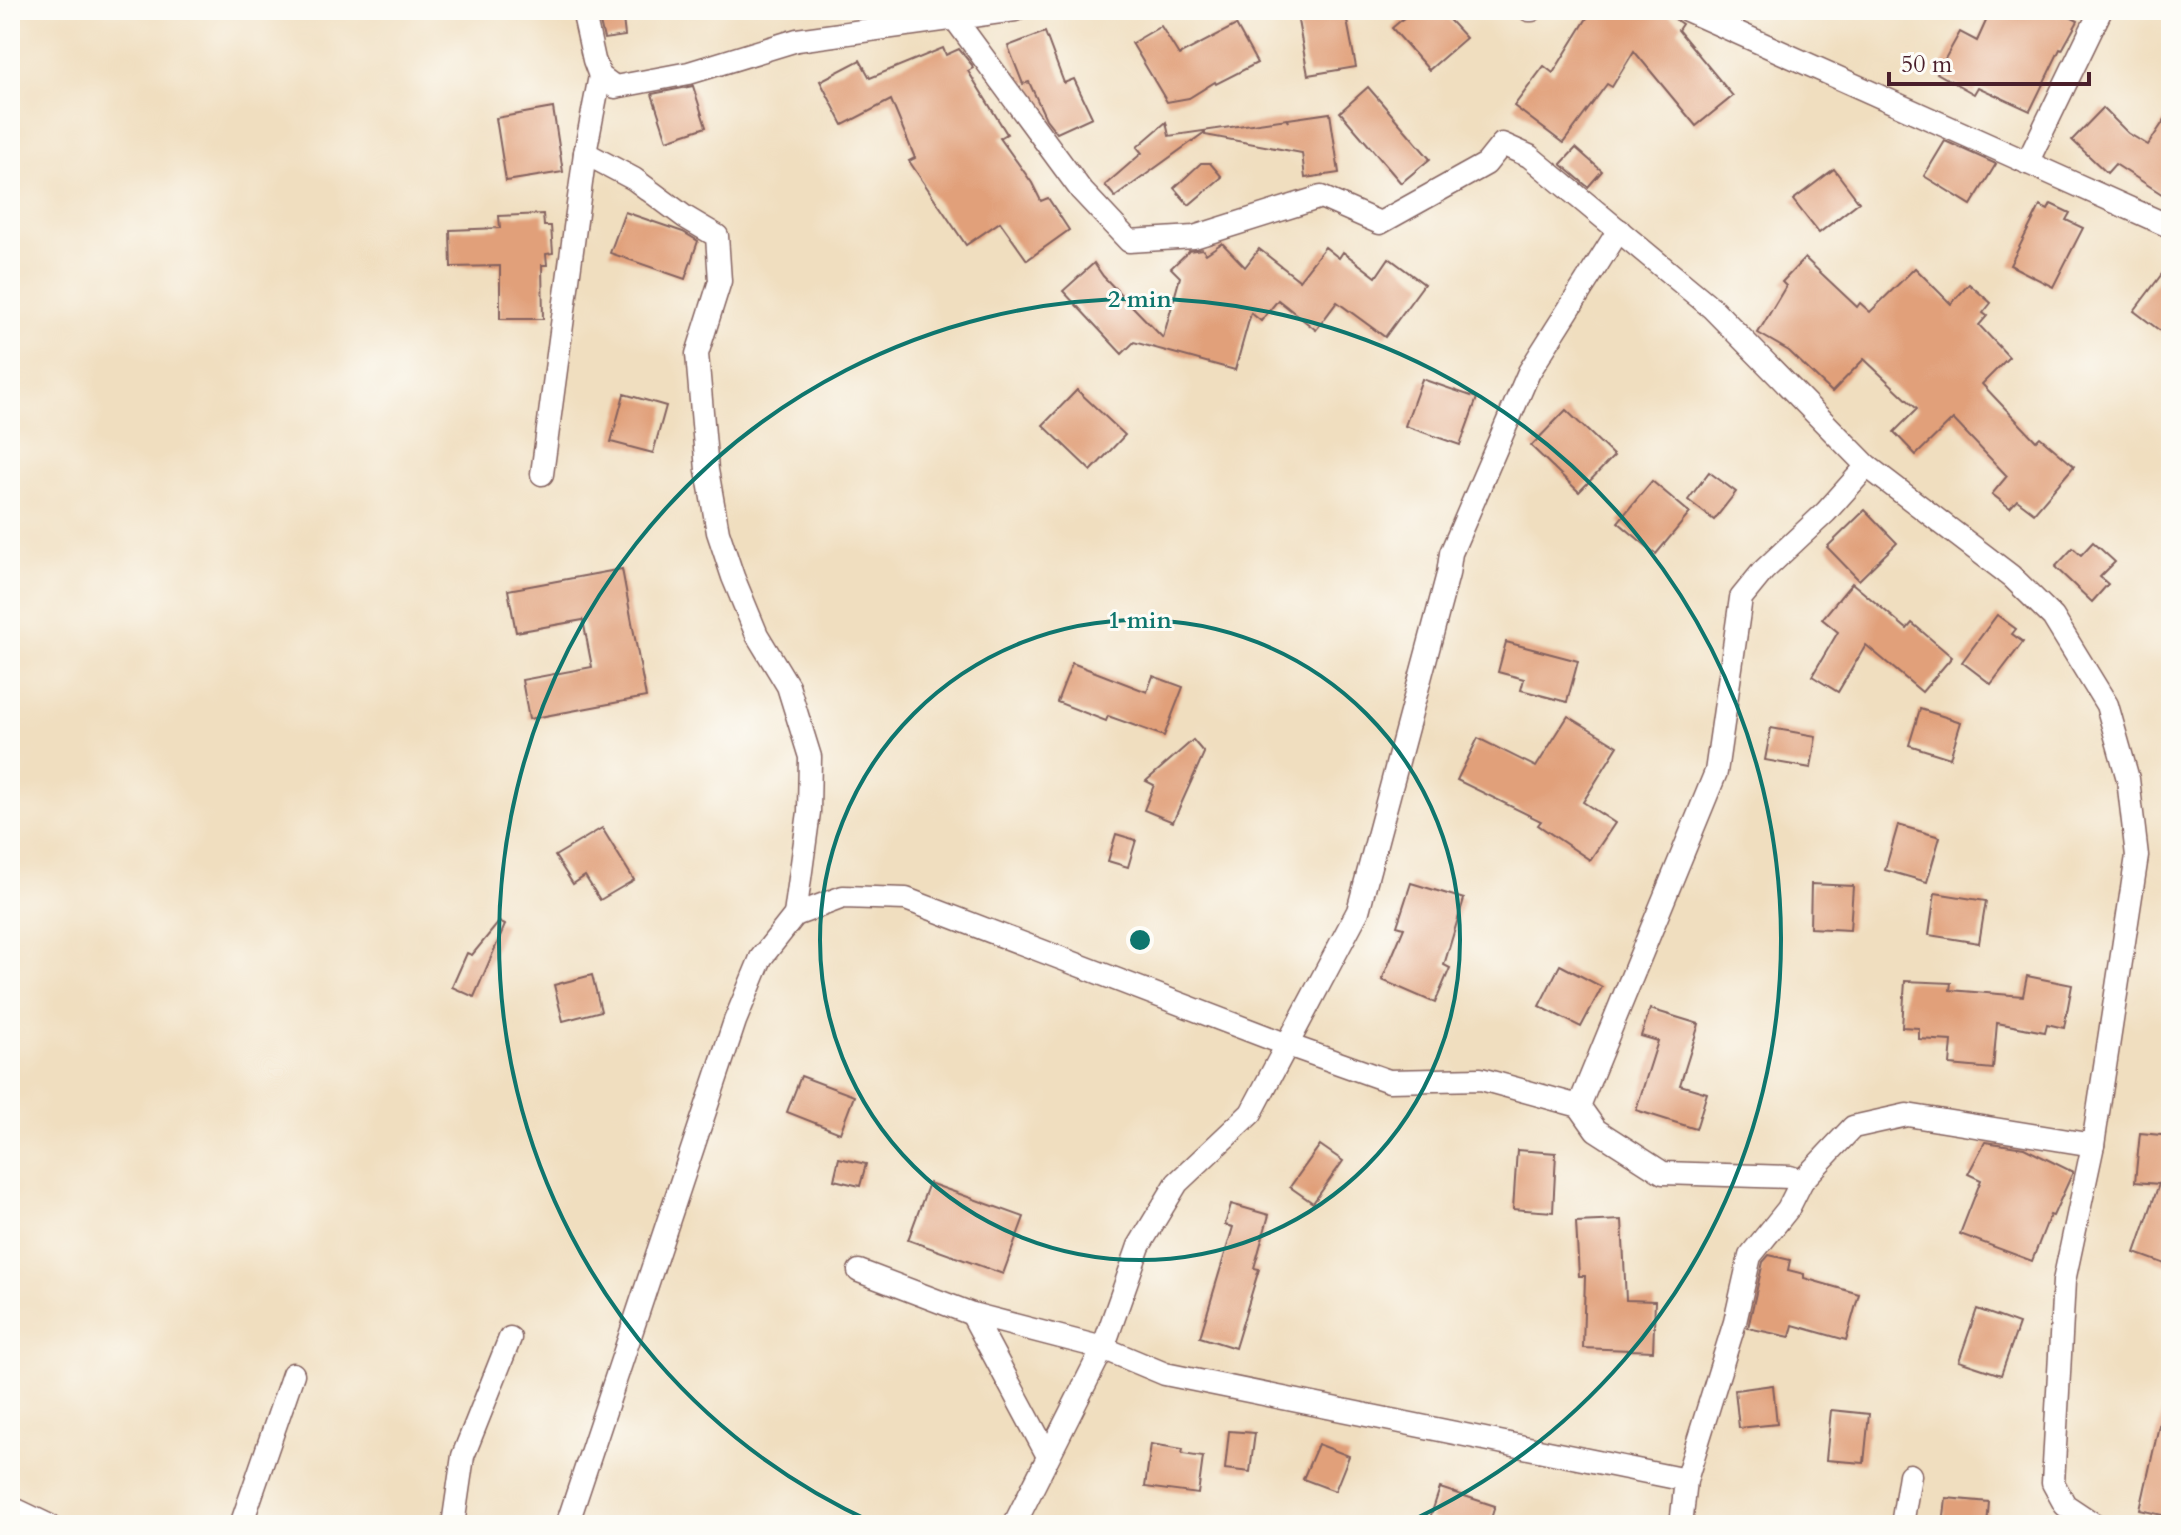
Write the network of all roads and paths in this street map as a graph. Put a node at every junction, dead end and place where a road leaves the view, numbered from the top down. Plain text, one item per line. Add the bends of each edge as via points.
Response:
1 (583, 10) edge
2 (1015, 10) edge
3 (1687, 10) edge
4 (2101, 10) edge
5 (955, 19) junction
6 (600, 76) junction
7 (585, 153) junction
8 (2027, 163) junction
9 (2171, 227) edge
10 (1619, 230) junction
11 (1867, 466) junction
12 (542, 474) dead end
13 (795, 915) junction
14 (1285, 1044) junction
15 (1579, 1106) junction
16 (2093, 1145) junction
17 (1802, 1181) junction
18 (859, 1271) dead end
19 (972, 1314) junction
20 (510, 1338) dead end
21 (1103, 1348) junction
22 (293, 1374) dead end
23 (1048, 1456) junction
24 (1910, 1475) dead end
25 (1686, 1480) junction
26 (10, 1507) edge
27 (48, 1525) edge
28 (241, 1525) edge
29 (453, 1525) edge
30 (567, 1525) edge
31 (1014, 1525) edge
32 (1681, 1525) edge
33 (1902, 1525) edge
34 (2095, 1525) edge

1 - 6 street
2 - 5 street
3 - 8 street
4 - 8 street
5 - 6 street via 797,40 689,73 615,87
5 - 10 street via 1081,190 1129,241 1194,237 1321,197 1380,223 1486,164 1502,144 1529,156
6 - 7 street
7 - 12 street
7 - 13 street via 634,179 717,236 720,281 697,354 707,470 733,577 757,635 788,686 810,757 809,812
8 - 9 street
10 - 11 street via 1712,308
10 - 14 street via 1529,372 1451,553 1358,911
11 - 15 street via 1741,598 1716,772
11 - 16 street via 2011,576 2053,617 2107,705 2128,779 2137,856
13 - 14 street via 843,897 906,899
13 - 30 street via 761,958 735,1021
14 - 15 street via 1389,1081 1481,1079
14 - 21 street via 1251,1113 1177,1183 1139,1246
15 - 17 street via 1596,1130 1663,1173
16 - 17 street via 1907,1115 1853,1127
16 - 34 street via 2064,1281 2053,1483 2065,1505
17 - 25 street via 1788,1209 1750,1256
18 - 19 street
19 - 21 street
19 - 23 street
20 - 29 street via 463,1456
21 - 23 street
21 - 25 street via 1165,1374
22 - 28 street
23 - 31 street
24 - 33 street
25 - 32 street
26 - 27 street

